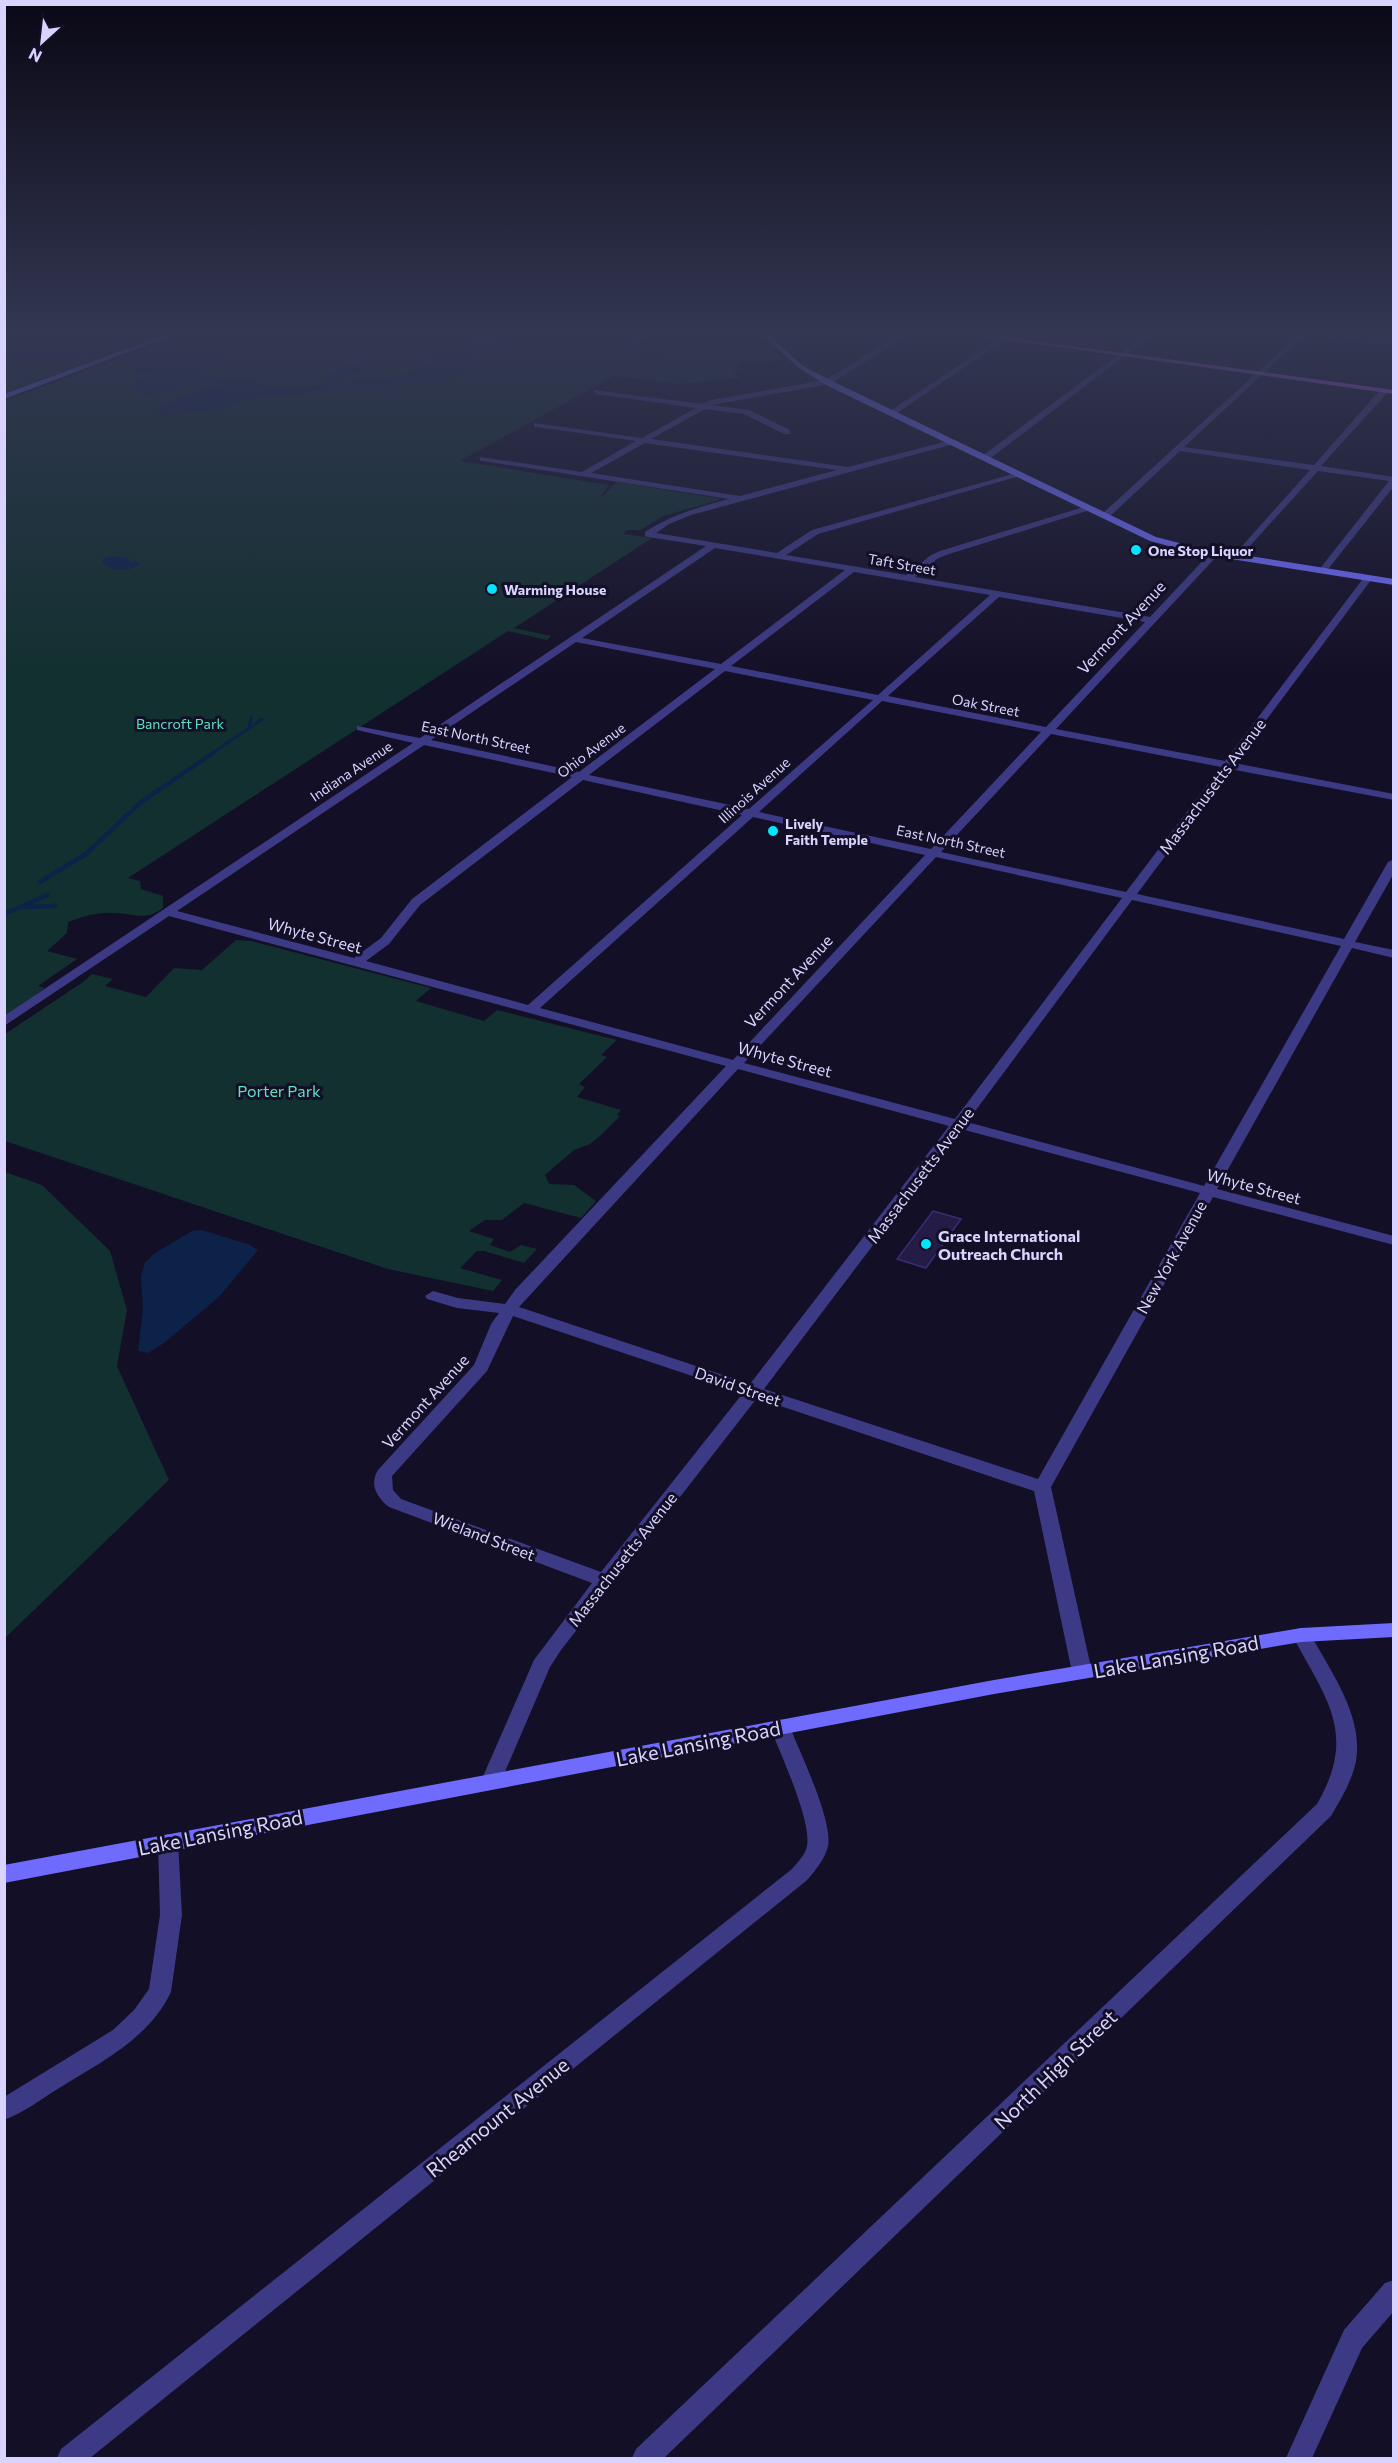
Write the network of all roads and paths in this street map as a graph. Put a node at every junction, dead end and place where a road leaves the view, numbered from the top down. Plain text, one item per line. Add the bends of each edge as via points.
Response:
1 (627, 450) edge
2 (712, 450) edge
3 (922, 450) edge
4 (968, 450) edge
5 (996, 450) edge
6 (1177, 450) edge
7 (1192, 450) edge
8 (1333, 450) edge
9 (985, 458) junction
10 (483, 459) dead end
11 (1316, 468) junction
12 (848, 470) junction
13 (584, 474) junction
14 (1017, 474) junction
15 (1394, 480) edge
16 (740, 499) junction
17 (1087, 507) junction
18 (1105, 516) junction
19 (714, 545) junction
20 (1214, 554) junction
21 (779, 556) junction
22 (1237, 557) junction
23 (852, 569) junction
24 (1322, 571) junction
25 (908, 578) junction
26 (1368, 578) junction
27 (1394, 582) edge
28 (997, 594) junction
29 (1151, 620) junction
30 (573, 639) junction
31 (723, 668) junction
32 (879, 698) junction
33 (362, 728) dead end
34 (1048, 731) junction
35 (422, 741) junction
36 (1227, 765) junction
37 (582, 776) junction
38 (1394, 797) edge
39 (751, 813) junction
40 (933, 852) junction
41 (1394, 862) edge
42 (1130, 896) junction
43 (167, 912) junction
44 (1348, 944) junction
45 (1394, 954) edge
46 (357, 963) junction
47 (531, 1009) junction
48 (4, 1022) edge
49 (736, 1063) junction
50 (959, 1123) junction
51 (1209, 1191) junction
52 (1394, 1241) edge
53 (432, 1296) dead end
54 (508, 1309) junction
55 (754, 1392) junction
56 (384, 1474) joint
57 (1042, 1487) junction
58 (605, 1581) junction
59 (1394, 1630) edge
60 (1300, 1635) junction
61 (1082, 1672) junction
62 (780, 1727) junction
63 (491, 1781) junction
64 (168, 1842) junction
65 (4, 1875) edge
66 (4, 2110) edge
67 (1394, 2292) edge
68 (70, 2458) edge
69 (645, 2458) edge
70 (1299, 2458) edge

1 - 13 street
2 - 12 street
3 - 12 street
4 - 9 street
5 - 9 street
6 - 18 street
7 - 11 street
8 - 11 street
9 - 14 street
10 - 13 street
11 - 15 street
11 - 22 street
12 - 16 street
13 - 16 street
14 - 17 street
14 - 21 street via 815,532
15 - 24 street
16 - 19 street, Taft Street via 676,517 648,534
17 - 18 street
17 - 25 street via 943,553
18 - 20 street via 1153,539
19 - 21 street, Taft Street
19 - 30 street, Indiana Avenue
20 - 22 street
20 - 29 street, Vermont Avenue
21 - 23 street, Taft Street
22 - 24 street
23 - 25 street, Taft Street
23 - 31 street, Ohio Avenue
24 - 26 street
25 - 28 street, Taft Street
26 - 27 street
26 - 36 street, Massachusetts Avenue
28 - 29 street, Taft Street
28 - 32 street, Illinois Avenue
29 - 34 street, Vermont Avenue
30 - 31 street, Oak Street
30 - 35 street, Indiana Avenue
31 - 32 street, Oak Street
31 - 37 street, Ohio Avenue
32 - 34 street, Oak Street
32 - 39 street, Illinois Avenue
33 - 35 street, East North Street
34 - 36 street, Oak Street
34 - 40 street, Vermont Avenue
35 - 37 street, East North Street
35 - 43 street, Indiana Avenue
36 - 38 street, Oak Street
36 - 42 street, Massachusetts Avenue
37 - 39 street, East North Street
37 - 46 street, Ohio Avenue via 416,902 386,940
39 - 40 street, East North Street
39 - 47 street, Illinois Avenue
40 - 42 street, East North Street
40 - 49 street, Vermont Avenue
41 - 44 street, New York Avenue
42 - 44 street, East North Street
42 - 50 street, Massachusetts Avenue
43 - 46 street, Whyte Street
43 - 48 street, Indiana Avenue
44 - 45 street, East North Street
44 - 51 street, New York Avenue
46 - 47 street, Whyte Street
47 - 49 street, Whyte Street
49 - 50 street, Whyte Street
49 - 54 street, Vermont Avenue
50 - 51 street, Whyte Street
50 - 55 street, Massachusetts Avenue
51 - 52 street, Whyte Street
51 - 57 street, New York Avenue
53 - 54 street, David Street
54 - 55 street, David Street
54 - 56 street, Vermont Avenue via 481,1367
55 - 57 street, David Street
55 - 58 street, Massachusetts Avenue
56 - 58 street, Wieland Street via 381,1484 385,1495 395,1503
57 - 61 street
58 - 63 street, Massachusetts Avenue via 541,1665
59 - 60 street, Lake Lansing Road
60 - 61 street, Lake Lansing Road
60 - 69 street, North High Street via 1348,1731 1346,1769 1324,1810
61 - 62 street, Lake Lansing Road
62 - 63 street, Lake Lansing Road
62 - 68 street, Rheamount Avenue via 817,1826 818,1844 800,1875
63 - 64 street, Lake Lansing Road
64 - 65 street, Lake Lansing Road
64 - 66 street via 171,1915 160,1992 121,2037
67 - 70 street via 1353,2339

